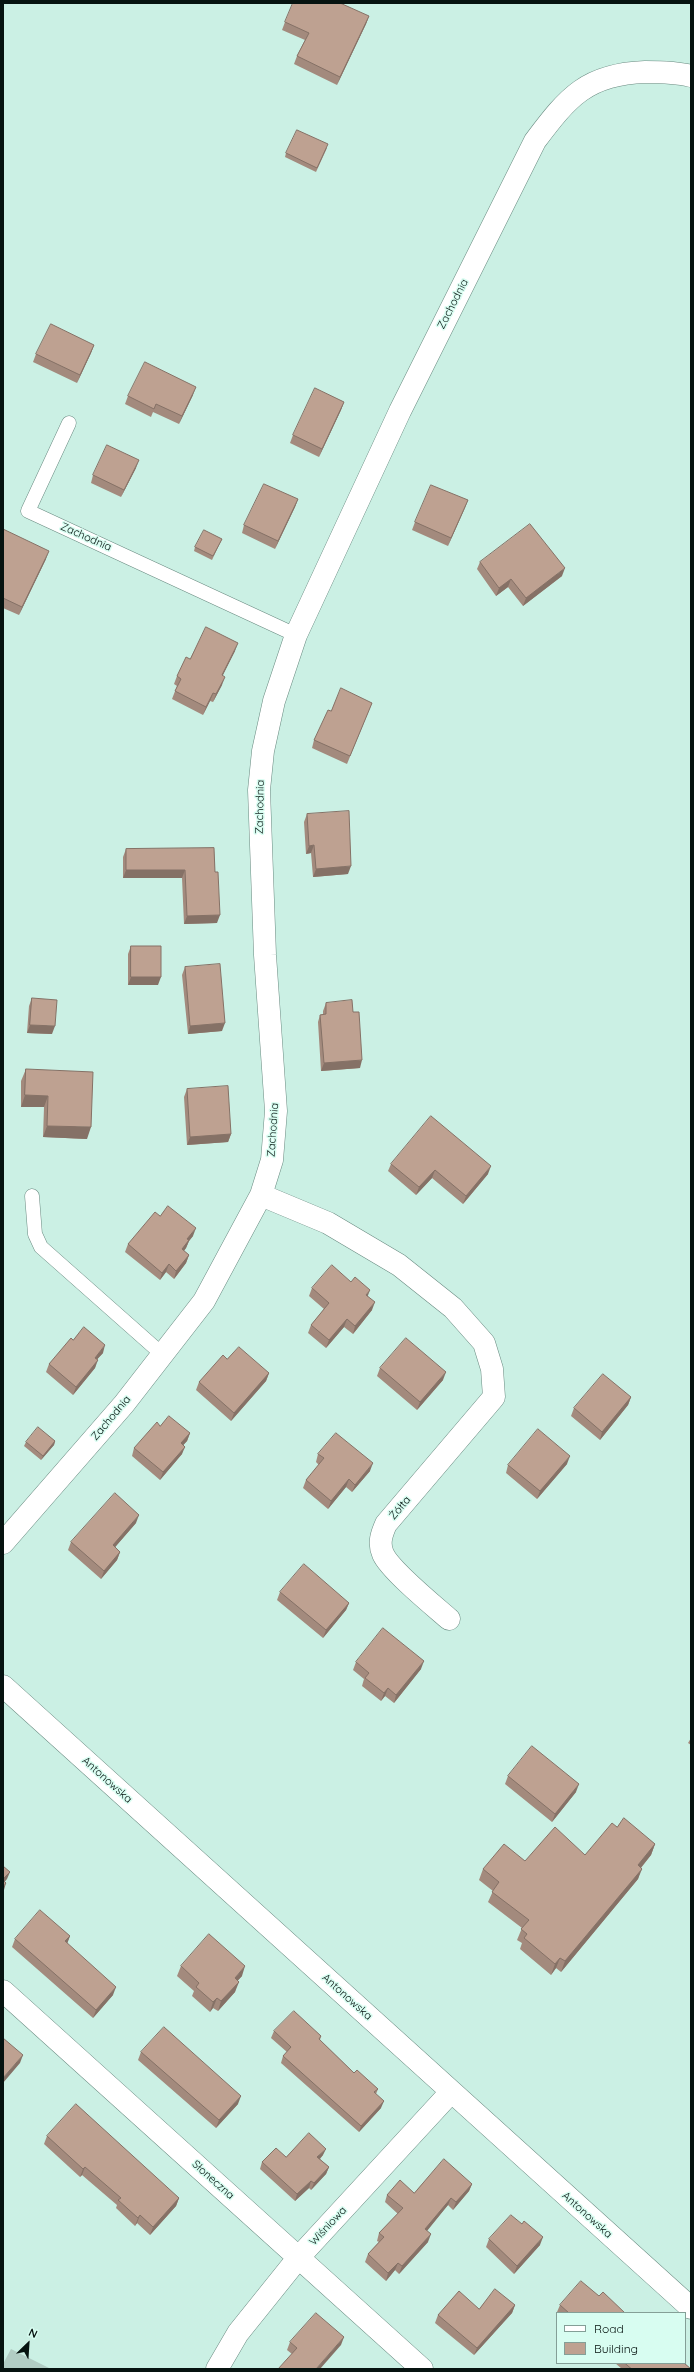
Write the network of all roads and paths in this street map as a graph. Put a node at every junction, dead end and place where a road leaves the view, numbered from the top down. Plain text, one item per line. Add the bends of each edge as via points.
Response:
1 (691, 76) edge
2 (69, 424) dead end
3 (296, 635) junction
4 (261, 1195) junction
5 (32, 1196) dead end
6 (163, 1355) junction
7 (3, 1543) edge
8 (449, 1619) dead end
9 (3, 1686) edge
10 (3, 1991) edge
11 (451, 2092) junction
12 (299, 2257) junction
13 (691, 2308) edge
14 (217, 2369) edge
15 (422, 2369) edge

1 - 3 street, Zachodnia via 654,72 622,73 598,80 574,95 555,114 535,141 400,411
2 - 3 lane, Zachodnia via 28,511
3 - 4 street, Zachodnia via 272,708 263,751 259,790 265,955 276,1111 272,1160
4 - 6 street, Zachodnia via 204,1301
4 - 8 street, Żółta via 328,1223 399,1265 453,1308 484,1343 492,1369 494,1396 386,1524 380,1540 383,1554 406,1581
5 - 6 lane via 35,1234 41,1247
6 - 7 street, Zachodnia via 76,1461
9 - 11 street, Antonowska
10 - 12 street, Słoneczna
11 - 12 street, Wiśniowa
11 - 13 street, Antonowska
12 - 14 street, Wiśniowa via 238,2333
12 - 15 street, Słoneczna

